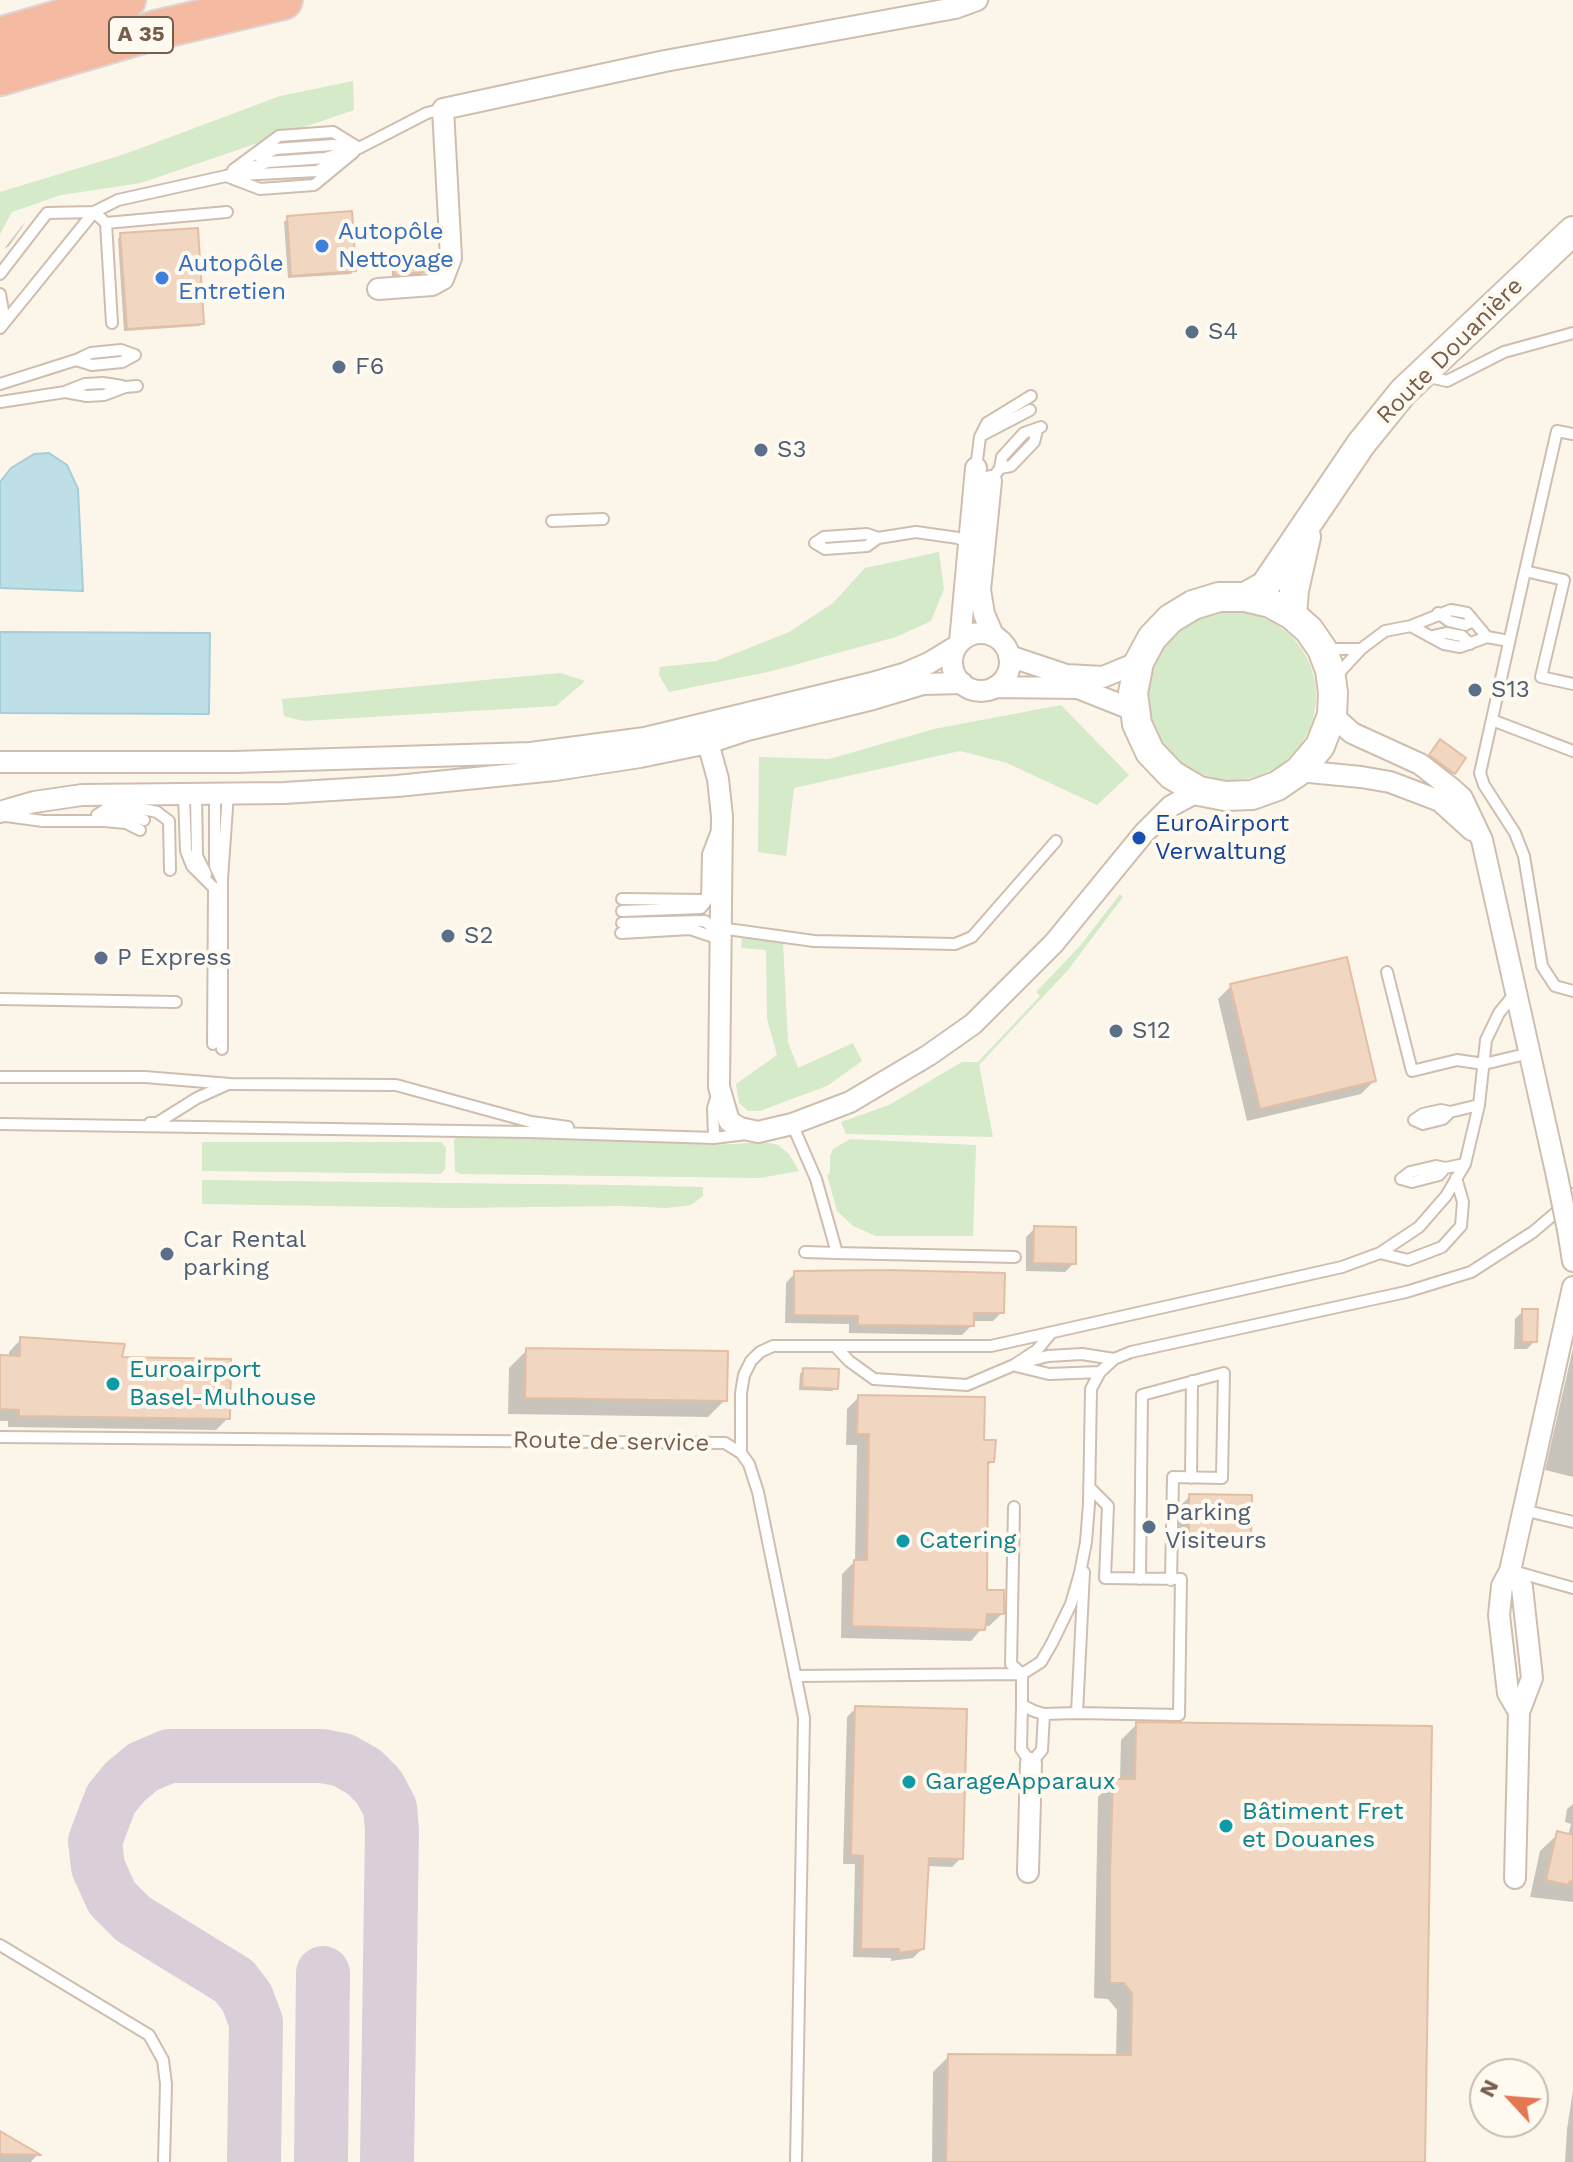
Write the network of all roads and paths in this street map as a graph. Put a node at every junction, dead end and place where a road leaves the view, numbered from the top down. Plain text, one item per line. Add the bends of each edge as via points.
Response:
1 (126, 0) edge
2 (283, 0) edge
3 (977, 0) edge
4 (0, 37) edge
5 (0, 76) edge
6 (443, 109) junction
7 (359, 148) junction
8 (226, 176) junction
9 (94, 212) junction
10 (227, 212) dead end
11 (106, 223) junction
12 (1573, 231) edge
13 (0, 274) edge
14 (378, 289) dead end
15 (0, 294) edge
16 (112, 323) dead end
17 (2, 325) edge
18 (1573, 333) edge
19 (135, 355) dead end
20 (1420, 374) junction
21 (0, 384) edge
22 (137, 386) dead end
23 (1031, 396) dead end
24 (0, 402) edge
25 (1030, 410) dead end
26 (1039, 428) dead end
27 (1573, 434) edge
28 (980, 437) junction
29 (989, 472) junction
30 (603, 519) dead end
31 (1310, 520) junction
32 (552, 521) dead end
33 (815, 543) dead end
34 (968, 543) junction
35 (1525, 571) junction
36 (1245, 597) junction
37 (1292, 615) junction
38 (1411, 626) junction
39 (993, 635) junction
40 (1487, 637) junction
41 (1509, 641) junction
42 (959, 644) junction
43 (1322, 649) junction
44 (1361, 649) junction
45 (1009, 656) junction
46 (1139, 662) junction
47 (1331, 680) junction
48 (962, 683) junction
49 (1573, 684) edge
50 (995, 687) junction
51 (1136, 711) junction
52 (1332, 715) junction
53 (1492, 720) junction
54 (707, 734) junction
55 (1573, 751) edge
56 (0, 762) edge
57 (1299, 771) junction
58 (1199, 791) junction
59 (206, 794) junction
60 (0, 813) edge
61 (97, 815) junction
62 (722, 816) junction
63 (58, 821) junction
64 (1482, 840) junction
65 (1056, 841) dead end
66 (170, 870) dead end
67 (218, 884) junction
68 (622, 905) dead end
69 (622, 928) dead end
70 (720, 934) junction
71 (1387, 972) dead end
72 (1518, 991) junction
73 (1573, 991) edge
74 (0, 999) edge
75 (176, 1002) dead end
76 (218, 1047) dead end
77 (1532, 1052) junction
78 (1484, 1064) junction
79 (0, 1077) edge
80 (230, 1084) junction
81 (719, 1087) junction
82 (1479, 1105) junction
83 (1414, 1120) dead end
84 (0, 1123) edge
85 (792, 1124) junction
86 (758, 1132) junction
87 (622, 1135) junction
88 (714, 1138) junction
89 (1465, 1164) junction
90 (1456, 1178) junction
91 (1401, 1179) dead end
92 (1573, 1194) edge
93 (1571, 1246) edge
94 (805, 1252) dead end
95 (837, 1253) junction
96 (1380, 1253) junction
97 (1015, 1257) dead end
98 (1573, 1287) edge
99 (1051, 1333) junction
100 (836, 1347) junction
101 (1114, 1359) junction
102 (1014, 1365) junction
103 (1100, 1372) junction
104 (1192, 1381) junction
105 (0, 1437) edge
106 (741, 1453) junction
107 (1191, 1478) junction
108 (1089, 1487) junction
109 (1014, 1507) dead end
110 (1523, 1510) junction
111 (1573, 1522) edge
112 (1086, 1542) junction
113 (1510, 1571) junction
114 (1140, 1579) junction
115 (1171, 1580) junction
116 (1573, 1588) edge
117 (1022, 1674) junction
118 (795, 1676) junction
119 (1022, 1705) junction
120 (1077, 1713) junction
121 (1044, 1714) junction
122 (1031, 1763) junction
123 (1028, 1872) dead end
124 (1515, 1878) dead end
125 (0, 1945) edge
126 (164, 2162) edge
127 (796, 2162) edge

1 - 4 highway, A 35
2 - 5 highway, A 35
3 - 6 street
6 - 7 lane
6 - 14 street via 451,258 443,279 432,285
7 - 8 lane via 325,158 268,162
7 - 8 lane via 314,185 260,189
7 - 8 lane via 333,132 279,136
8 - 9 lane via 118,200
9 - 11 lane
9 - 13 lane via 47,213
9 - 17 lane
10 - 11 lane
11 - 16 lane
12 - 20 main road, Route Douanière
15 - 17 lane
18 - 20 lane via 1504,352 1447,381
19 - 21 lane via 92,365 76,360
20 - 31 main road, Route Douanière via 1361,444
22 - 24 lane via 104,395 65,392
23 - 28 lane via 987,423
25 - 28 lane
26 - 29 lane via 1024,433
27 - 35 lane via 1557,431
28 - 29 lane
29 - 34 street
29 - 39 street via 980,590
30 - 32 lane
31 - 36 main road, Route Douanière via 1265,586
31 - 37 main road, Route Douanière
33 - 34 lane via 824,537 916,532
34 - 42 street
35 - 41 lane
35 - 49 lane via 1564,580 1541,677
36 - 37 main road
36 - 46 main road via 1219,597 1170,619
37 - 43 main road
38 - 40 lane via 1457,647
38 - 40 lane via 1451,610 1467,613
38 - 44 lane via 1385,631
39 - 42 street via 975,634
39 - 45 street
40 - 41 lane
41 - 53 lane
42 - 48 street via 952,659
42 - 54 street via 906,673
43 - 44 lane
43 - 47 main road
44 - 47 lane
45 - 46 street via 1066,675 1103,677
45 - 50 street via 1007,674
46 - 51 main road via 1133,693
47 - 52 main road
48 - 50 street via 978,691
48 - 54 street via 923,684 747,730
50 - 51 street via 1078,688
51 - 58 main road via 1150,752 1172,775
52 - 57 main road via 1320,746
52 - 64 street via 1352,733 1420,764 1451,788 1462,798
53 - 55 lane
53 - 73 lane via 1480,773 1524,856 1542,966 1555,986
54 - 56 street via 531,753
54 - 59 street via 640,757 540,772 397,786
54 - 62 street
57 - 58 main road via 1252,795
57 - 64 street via 1390,782 1440,801
58 - 85 street via 1171,806 1144,833 1054,943 973,1024 850,1102
59 - 60 street via 82,795
59 - 67 lane
59 - 67 lane via 186,851 192,866
60 - 63 lane
61 - 63 lane
61 - 63 lane via 127,814 142,825
61 - 66 lane via 129,806 157,812 169,821
62 - 68 lane via 708,854 707,900
62 - 70 street
64 - 72 street
65 - 70 lane via 972,937 955,944
67 - 76 lane
69 - 70 lane via 705,921
70 - 81 street
71 - 78 lane via 1412,1071 1457,1060
72 - 77 street
72 - 78 lane via 1486,1040
74 - 75 lane
77 - 78 lane
77 - 93 street, bridge
78 - 82 lane
79 - 80 lane via 145,1077
80 - 84 lane via 157,1123
80 - 87 lane via 396,1085 531,1122
81 - 86 street via 729,1121
81 - 88 lane
82 - 83 lane
82 - 89 lane
84 - 87 lane
85 - 86 street
85 - 95 lane via 816,1179
86 - 88 lane
87 - 88 lane
89 - 90 lane
89 - 91 lane via 1410,1172
90 - 96 lane via 1419,1227
90 - 96 lane via 1463,1202 1461,1226 1442,1247 1408,1260
92 - 101 lane via 1533,1232 1471,1272 1406,1292
94 - 95 lane
95 - 97 lane
96 - 99 lane via 1342,1267
98 - 110 street
99 - 100 lane via 991,1346
99 - 102 lane
100 - 102 lane via 874,1379 967,1385
100 - 106 lane via 773,1346 751,1361 741,1393
101 - 102 lane via 1048,1356
101 - 103 lane
102 - 103 lane via 1049,1374
103 - 108 lane via 1089,1409
104 - 107 lane
104 - 107 lane via 1224,1373 1222,1478
104 - 114 lane via 1142,1395
105 - 106 lane, Route de service via 725,1443
106 - 118 lane, Route de service via 758,1492
107 - 115 lane via 1173,1477
108 - 112 lane
108 - 114 lane via 1108,1506 1105,1578
109 - 117 lane via 1011,1664
110 - 111 lane
110 - 113 street
112 - 117 lane via 1059,1630 1041,1662
112 - 120 lane
113 - 116 lane
113 - 124 street via 1502,1586 1499,1615 1508,1693 1519,1712
114 - 115 lane
115 - 120 lane via 1181,1579 1179,1715
117 - 118 lane
117 - 119 lane
118 - 127 lane, Route de service via 804,1718
119 - 121 lane
119 - 122 lane via 1021,1749
120 - 121 lane
121 - 122 lane via 1042,1750
122 - 123 street
125 - 126 lane via 149,2035 163,2060 166,2084

